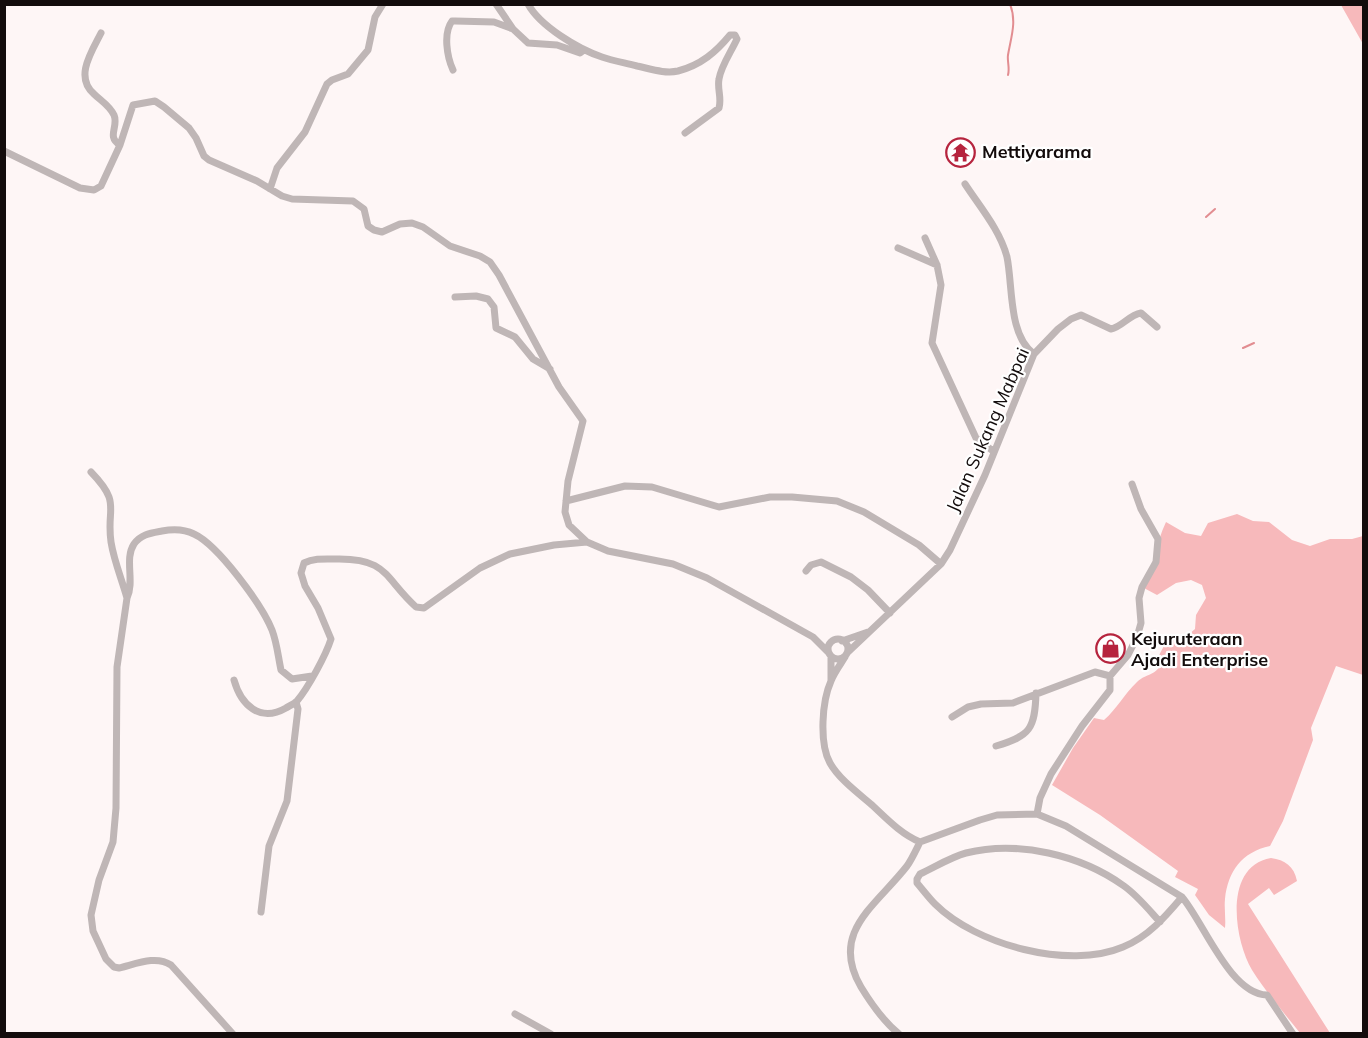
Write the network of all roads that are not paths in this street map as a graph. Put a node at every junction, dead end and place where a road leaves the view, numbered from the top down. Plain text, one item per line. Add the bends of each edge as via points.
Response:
1 (384, 4) edge
2 (496, 4) edge
3 (528, 4) edge
4 (513, 29) junction
5 (101, 33) dead end
6 (584, 50) junction
7 (453, 70) dead end
8 (685, 133) dead end
9 (120, 145) junction
10 (6, 153) edge
11 (966, 184) dead end
12 (270, 189) junction
13 (925, 238) dead end
14 (898, 248) dead end
15 (937, 265) junction
16 (455, 297) dead end
17 (1157, 327) dead end
18 (1035, 354) junction
19 (549, 369) junction
20 (993, 452) junction
21 (91, 472) dead end
22 (1132, 484) dead end
23 (566, 501) junction
24 (586, 542) junction
25 (941, 564) junction
26 (806, 571) dead end
27 (128, 598) junction
28 (890, 613) junction
29 (870, 632) junction
30 (813, 637) junction
31 (839, 640) junction
32 (830, 655) junction
33 (846, 655) junction
34 (312, 676) junction
35 (1110, 676) junction
36 (234, 680) dead end
37 (831, 680) junction
38 (1036, 693) junction
39 (296, 702) junction
40 (952, 717) dead end
41 (996, 746) dead end
42 (1037, 814) junction
43 (920, 842) junction
44 (1182, 897) junction
45 (261, 912) dead end
46 (1160, 922) junction
47 (515, 1014) dead end
48 (233, 1034) edge
49 (550, 1034) edge
50 (899, 1034) edge
51 (1293, 1034) edge

1 - 12 street via 375,17 368,50 352,71 327,84 305,132 277,168
2 - 4 street
3 - 6 street via 542,23
4 - 6 street via 528,43 557,45 580,53
4 - 7 street via 494,22 452,21 447,39
5 - 9 street via 85,63 85,79 91,93 113,114 116,120 112,136
6 - 8 street via 651,69 677,71 708,58 730,34 735,35 737,39 719,77 719,108
9 - 10 street via 101,186 94,190 81,188
9 - 12 street via 133,105 155,101 189,128 209,160
11 - 18 street via 1001,239 1016,327
12 - 19 street via 292,199 353,201 364,209 368,226 374,230 382,232 412,223 450,246 490,262
13 - 15 street
14 - 15 street
15 - 20 street via 941,285 932,343 976,438
16 - 19 street via 488,299 494,307 496,328 515,337 533,359
17 - 18 street, Jalan Sukang Mabpai via 1141,312 1132,314 1115,329 1081,315 1058,329
18 - 20 street, Jalan Sukang Mabpai
19 - 23 street via 583,421
20 - 25 street, Jalan Sukang Mabpai via 955,541
21 - 27 street via 109,495 111,544
22 - 35 street via 1158,539 1157,556 1139,598 1141,623 1133,648
23 - 24 street via 566,521
23 - 25 street via 625,486 652,487 719,507 770,497 837,501 920,545
24 - 30 street via 608,551 673,564 708,578
24 - 34 street via 510,554 480,568 424,608 416,607 387,574 363,560 309,560 301,573 331,639
25 - 28 street, Jalan Sukang Mabpai
26 - 28 street via 811,564 821,562 851,577
27 - 34 street via 130,555 142,535 182,530 195,534 218,552 261,608 278,648 280,670 292,679
27 - 48 street via 117,667 113,842 91,915 93,931 114,967 157,959 171,965
28 - 29 street, Jalan Sukang Mabpai
29 - 31 street, Jalan Sukang Mabpai
29 - 33 street, Jalan Sukang Mabpai
30 - 31 street
30 - 32 street
31 - 32 street via 829,646
31 - 33 street via 847,646
32 - 33 street via 838,659
32 - 37 street, Jalan Sukang Mabpai
33 - 37 street, Jalan Sukang Mabpai
34 - 39 street
35 - 38 street via 1095,672
35 - 42 street via 1110,690 1051,774
36 - 39 street via 242,698 256,711 275,714
37 - 43 street, Jalan Sukang Mabpai via 823,718 831,765 892,823
38 - 40 street via 1013,703 968,707
38 - 41 street via 1028,731
39 - 45 street via 287,801 269,846
42 - 43 street via 980,819
42 - 44 street via 1066,826
43 - 50 street via 909,864 861,917 849,954 868,999 887,1025
44 - 46 street
44 - 51 street via 1238,979 1256,993 1267,995
46 - 46 street via 1124,947 1096,956 1035,952 964,925 936,905 917,879 965,853 1026,849 1074,861 1105,874 1126,887
47 - 49 street

